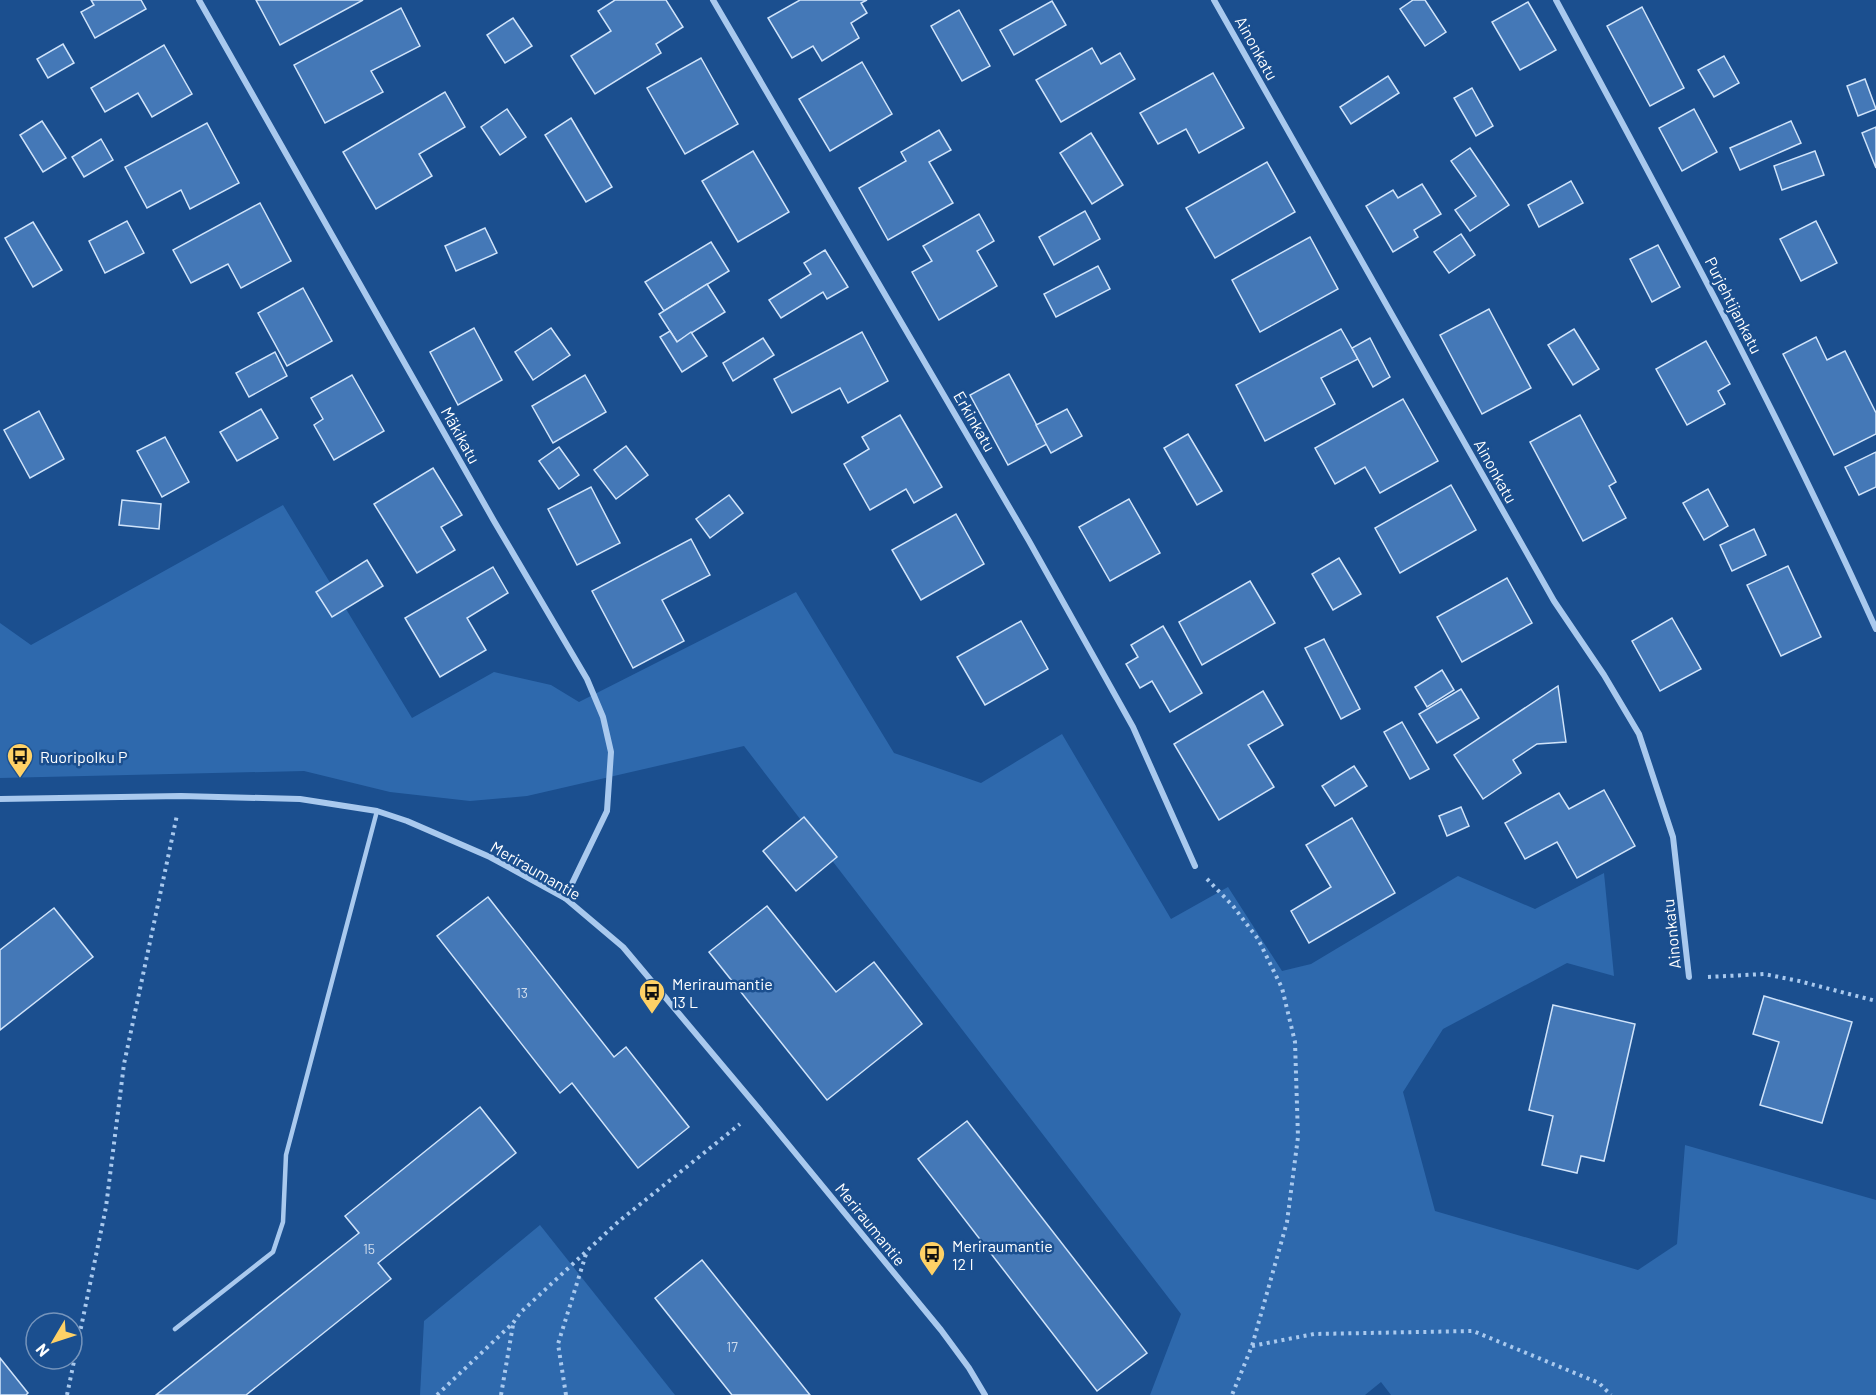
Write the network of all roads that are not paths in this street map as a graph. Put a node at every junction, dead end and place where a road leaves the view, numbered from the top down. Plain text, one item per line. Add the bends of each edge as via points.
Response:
1 (199, 0) edge
2 (713, 0) edge
3 (1214, 0) edge
4 (1556, 0) edge
5 (1876, 629) edge
6 (0, 800) edge
7 (377, 811) junction
8 (1195, 866) road end
9 (565, 898) junction
10 (1689, 978) road end
11 (175, 1329) dead end
12 (985, 1395) edge

1 - 9 street, Mäkikatu via 586,679 603,717 611,752 607,812
2 - 8 street, Erkinkatu via 1029,541 1132,727
3 - 10 street, Ainonkatu via 1554,601 1639,735 1673,837
4 - 5 street, Purjehtijankatu via 1699,266 1828,523
6 - 7 street, Meriraumantie via 181,796 300,799
7 - 9 street, Meriraumantie via 490,857
7 - 11 lane via 286,1155 283,1222 273,1252
9 - 12 street, Meriraumantie via 623,947 941,1330

